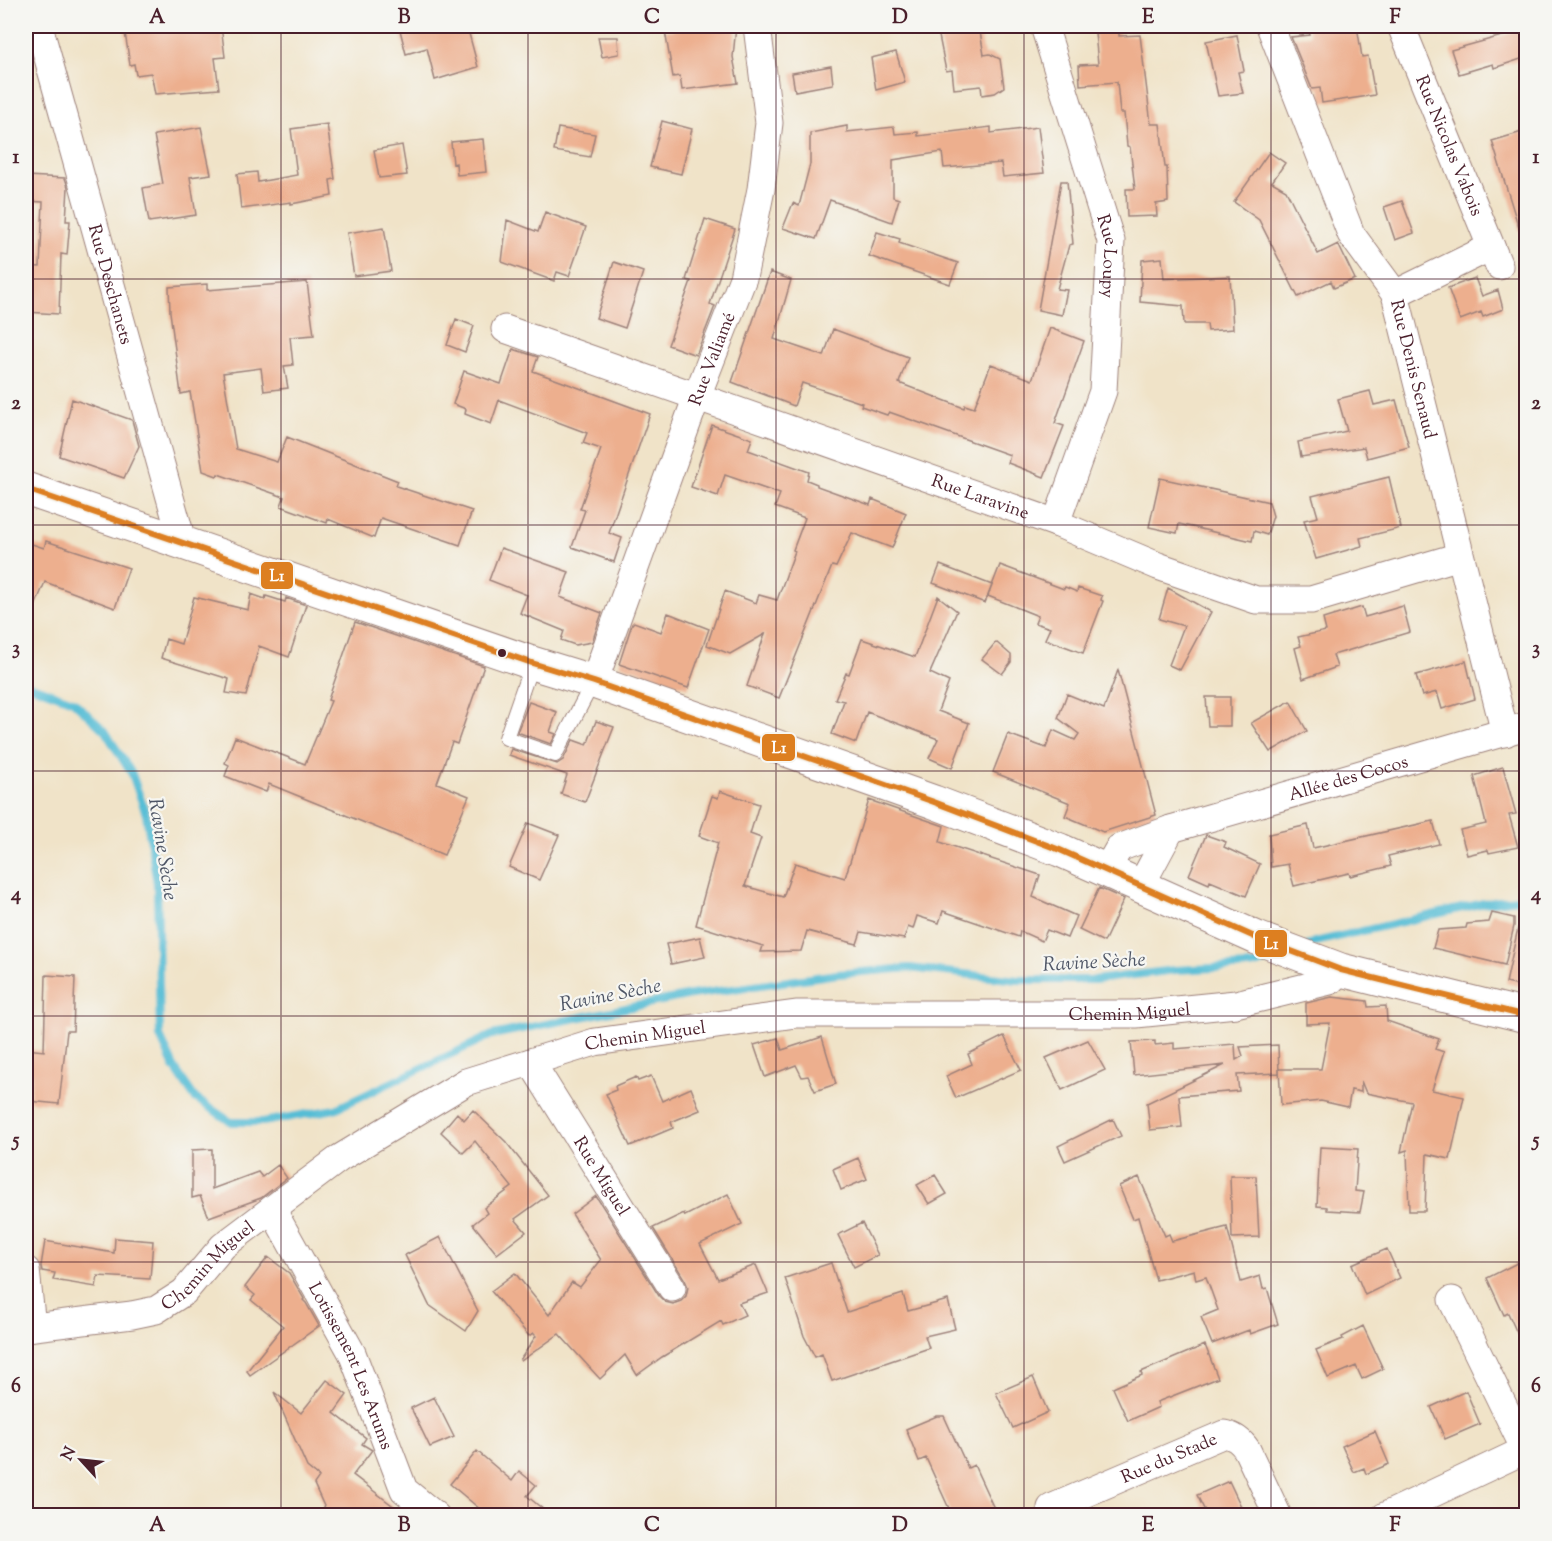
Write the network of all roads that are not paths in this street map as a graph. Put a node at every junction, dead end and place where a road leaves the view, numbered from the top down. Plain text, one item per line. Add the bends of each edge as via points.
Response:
1 (39, 26) edge
2 (757, 26) edge
3 (1044, 26) edge
4 (1270, 26) edge
5 (1401, 26) edge
6 (1395, 294) junction
7 (505, 329) dead end
8 (697, 396) junction
9 (26, 489) edge
10 (1056, 523) junction
11 (183, 544) junction
12 (1460, 556) junction
13 (532, 663) junction
14 (594, 682) junction
15 (1516, 730) edge
16 (1171, 829) junction
17 (1107, 869) junction
18 (1141, 885) junction
19 (1341, 970) junction
20 (1527, 1016) edge
21 (531, 1062) junction
22 (272, 1209) junction
23 (26, 1270) edge
24 (672, 1288) dead end
25 (1452, 1300) dead end
26 (29, 1328) edge
27 (1526, 1451) edge
28 (1051, 1509) dead end
29 (436, 1515) edge
30 (1278, 1515) edge
31 (1385, 1515) edge

1 - 11 street, Rue Deschanets
2 - 8 street, Rue Valiamé via 769,123 761,189 743,278
3 - 10 street, Rue Loupy via 1111,242 1102,391
4 - 6 street, Rue Denis Senaud via 1351,234
5 - 6 street, Rue Nicolas Vabois via 1495,257
6 - 12 street, Rue Denis Senaud
7 - 8 street, Rue Laravine
8 - 10 street, Rue Laravine
8 - 14 street, Rue Valiamé
9 - 11 street
10 - 12 street, Rue Laravine via 1158,566 1256,600 1311,600
11 - 13 street
12 - 15 street, Rue Denis Senaud
13 - 14 street
13 - 14 lane via 506,738 555,755
14 - 17 street via 934,802
15 - 16 street, Allée des Cocos
16 - 17 street, Allée des Cocos via 1119,848
16 - 18 street
17 - 18 street
18 - 19 street via 1257,938
19 - 20 street
19 - 21 street, Chemin Miguel via 1330,981 1236,1004 1136,1014 796,1014 595,1042
21 - 22 street, Chemin Miguel via 466,1082 340,1158
21 - 24 street, Rue Miguel
22 - 26 street, Chemin Miguel via 223,1246 184,1292 156,1310
22 - 29 street, Lotissement Les Arums via 352,1353 404,1490
23 - 26 street
25 - 27 street
27 - 31 street
28 - 30 street, Rue du Stade via 1224,1434 1241,1441 1248,1450

